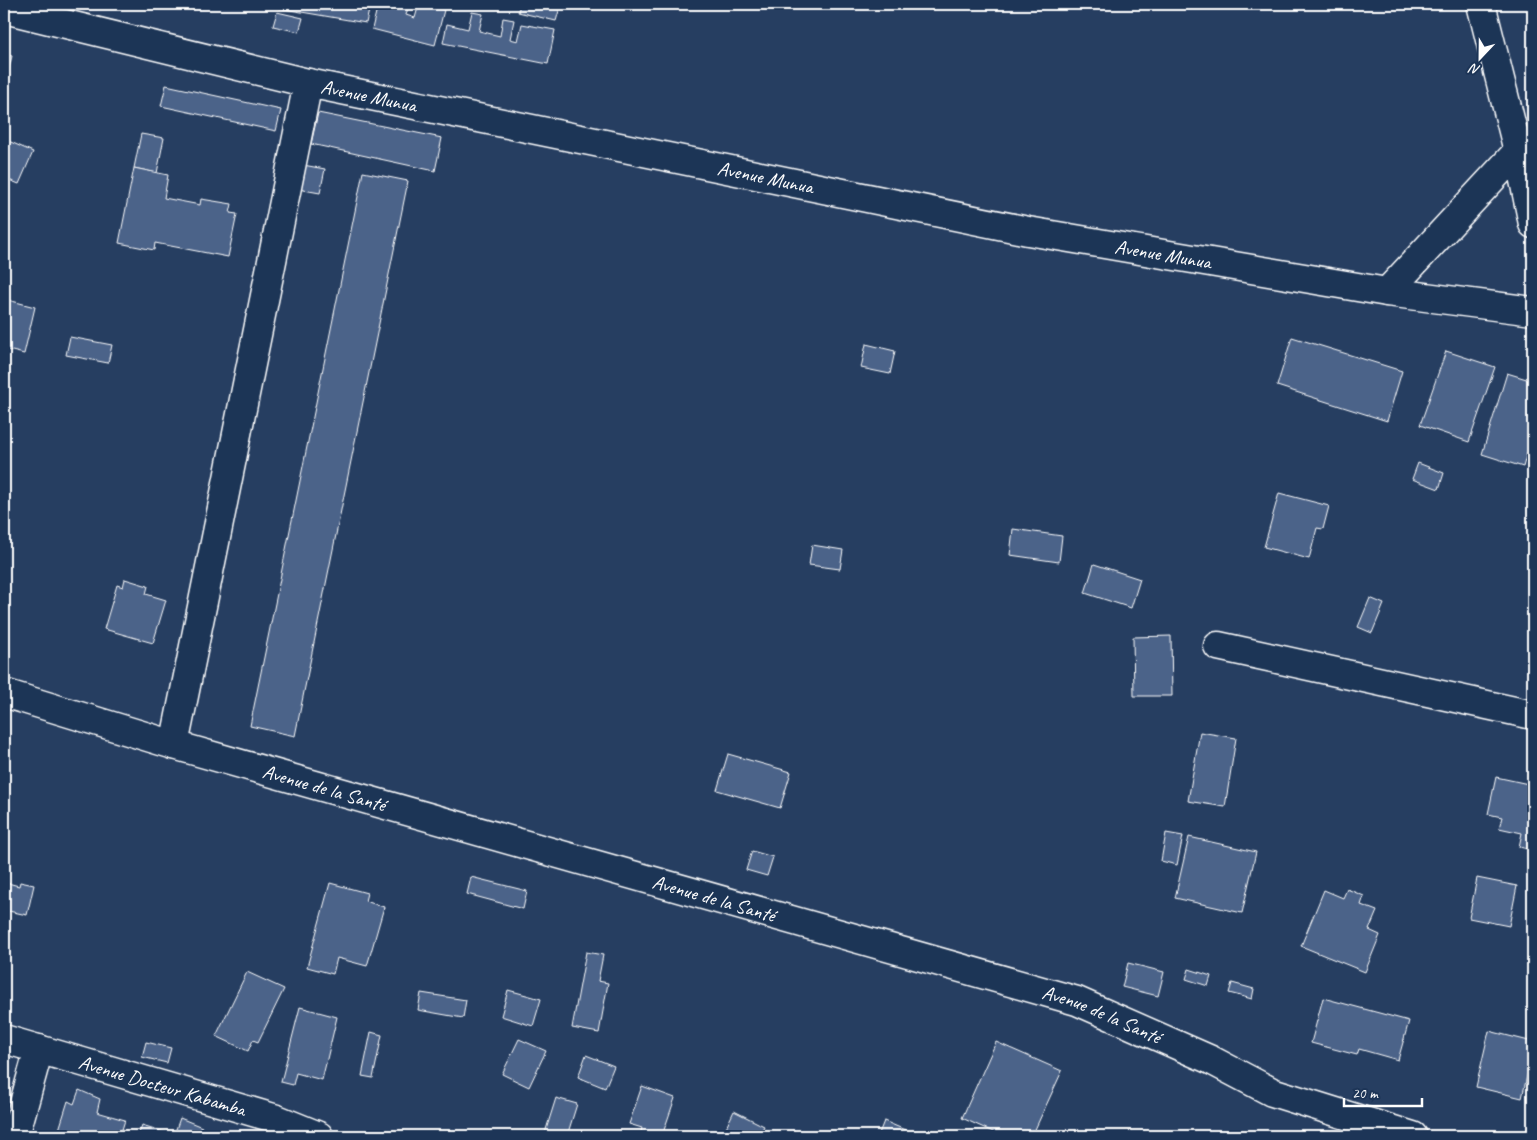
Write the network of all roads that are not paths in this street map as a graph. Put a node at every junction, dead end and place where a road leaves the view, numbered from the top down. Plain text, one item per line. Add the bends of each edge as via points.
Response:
1 (1481, 4) edge
2 (4, 9) edge
3 (308, 84) junction
4 (1518, 151) junction
5 (1533, 224) edge
6 (1387, 292) junction
7 (1533, 311) edge
8 (1218, 646) dead end
9 (4, 693) edge
10 (1533, 715) edge
11 (174, 745) junction
12 (4, 1039) edge
13 (40, 1049) junction
14 (15, 1136) edge
15 (319, 1136) edge
16 (1413, 1136) edge

1 - 4 street
2 - 3 street, Avenue Munua
3 - 6 street, Avenue Munua via 1028,231
3 - 11 street
4 - 5 street
4 - 6 street
6 - 7 street, Avenue Munua
8 - 10 street
9 - 11 street, Avenue de la Santé
11 - 16 street, Avenue de la Santé via 1077,1001 1211,1060 1272,1092
12 - 13 street, Avenue Docteur Kabamba
13 - 14 street
13 - 15 street, Avenue Docteur Kabamba via 277,1119

